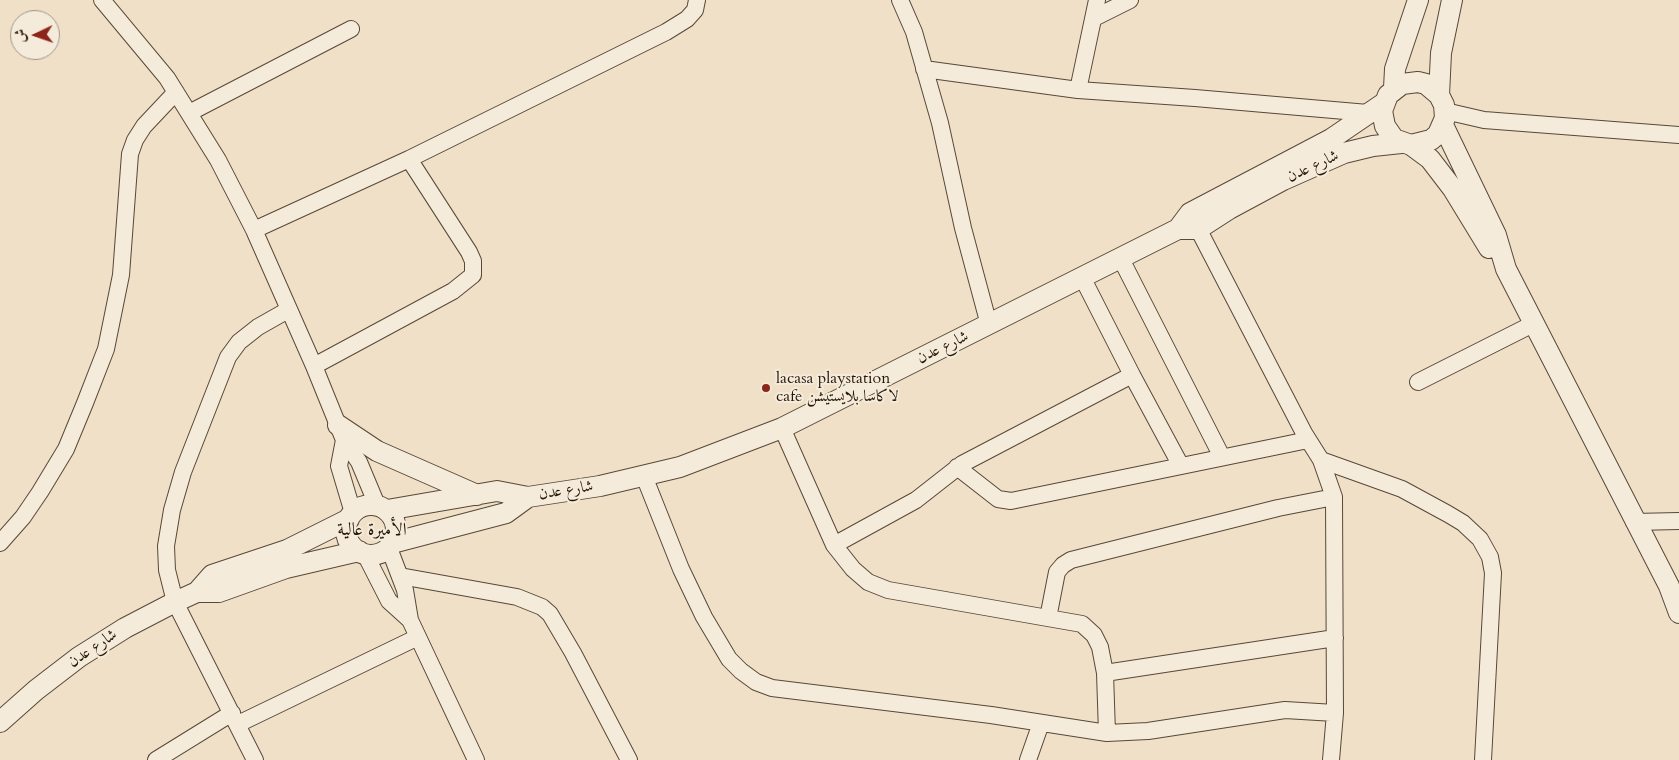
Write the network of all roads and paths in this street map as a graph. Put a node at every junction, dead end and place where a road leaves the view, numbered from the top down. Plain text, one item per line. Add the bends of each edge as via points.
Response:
1 (102, 0) edge
2 (697, 0) edge
3 (900, 0) edge
4 (1097, 0) edge
5 (1130, 0) edge
6 (1418, 0) edge
7 (1452, 0) edge
8 (1094, 18) junction
9 (351, 30) dead end
10 (924, 69) junction
11 (1078, 90) junction
12 (176, 92) junction
13 (1382, 102) junction
14 (1442, 110) junction
15 (190, 113) junction
16 (1679, 136) edge
17 (1406, 144) junction
18 (409, 159) junction
19 (1194, 221) junction
20 (254, 230) junction
21 (1120, 257) junction
22 (1506, 269) junction
23 (1082, 277) junction
24 (288, 310) junction
25 (1533, 324) junction
26 (989, 325) junction
27 (314, 366) junction
28 (1132, 375) junction
29 (1418, 382) dead end
30 (782, 428) junction
31 (340, 432) junction
32 (1308, 440) junction
33 (1222, 457) junction
34 (1321, 460) junction
35 (1181, 466) junction
36 (957, 467) junction
37 (644, 476) junction
38 (477, 495) junction
39 (528, 497) junction
40 (1334, 497) junction
41 (382, 508) junction
42 (351, 516) junction
43 (1634, 522) junction
44 (1679, 522) edge
45 (0, 544) edge
46 (391, 545) junction
47 (834, 545) junction
48 (362, 552) junction
49 (400, 576) junction
50 (197, 592) junction
51 (175, 602) junction
52 (1679, 614) edge
53 (1048, 618) junction
54 (410, 620) junction
55 (418, 637) junction
56 (1335, 638) junction
57 (1105, 673) junction
58 (1335, 713) junction
59 (235, 718) junction
60 (0, 722) edge
61 (1041, 723) junction
62 (1107, 733) junction
63 (156, 760) edge
64 (256, 760) edge
65 (476, 760) edge
66 (629, 760) edge
67 (1028, 760) edge
68 (1331, 760) edge
69 (1483, 760) edge

1 - 12 street
2 - 18 street via 695,10 687,19 666,32
3 - 10 street via 914,32
4 - 8 street
5 - 8 street
6 - 13 street
7 - 14 street via 1441,53
8 - 11 street
9 - 15 street
10 - 11 street
10 - 26 street
11 - 13 street via 1195,98
12 - 15 street
12 - 45 street via 144,126 130,154 121,275 106,348 85,403 66,449 49,478
13 - 14 street via 1402,84 1418,82 1426,84
13 - 17 street via 1384,126 1394,139
13 - 19 street, شارع عدن via 1331,140
14 - 16 street via 1484,120
14 - 17 street via 1431,140
14 - 22 street via 1496,235
15 - 20 street
17 - 19 street, شارع عدن via 1344,152 1229,210
17 - 22 street via 1430,159
18 - 20 street
18 - 27 street via 469,252 473,275 453,291
19 - 21 street, شارع عدن
19 - 32 street
20 - 24 street
21 - 23 street, شارع عدن
21 - 33 street
22 - 25 street
23 - 26 street, شارع عدن
23 - 28 street
24 - 27 street
24 - 51 street via 239,342 228,357 215,387 172,510 166,546 167,570
25 - 29 street
25 - 43 street
26 - 30 street, شارع عدن
27 - 31 street
28 - 35 street
28 - 36 street
30 - 37 street, شارع عدن via 680,467
30 - 47 street
31 - 38 street
31 - 41 street
31 - 42 street via 339,466
32 - 33 street
32 - 34 street
33 - 35 street
34 - 40 street
34 - 69 street via 1402,489 1448,514 1480,539 1490,557 1493,573
35 - 36 street via 1011,501 998,499
36 - 47 street via 916,500
37 - 39 street, شارع عدن
37 - 61 street via 704,617 729,658 756,682 798,693
38 - 39 street, شارع عدن via 497,491
38 - 41 street, شارع عدن
39 - 46 street, شارع عدن via 506,513
40 - 53 street via 1071,560 1057,572
40 - 56 street
41 - 42 street via 368,505
41 - 46 street via 394,519 396,532
42 - 48 street via 348,537
42 - 50 street, شارع عدن via 287,550 212,575
43 - 44 street
43 - 52 street via 1669,586
46 - 48 street via 378,554
46 - 49 street
47 - 53 street via 868,582 888,590
48 - 50 street, شارع عدن via 286,568 220,592
48 - 54 street via 389,601
49 - 54 street via 406,590
49 - 66 street via 517,597 542,607 550,614 573,653
50 - 51 street, شارع عدن
51 - 59 street
51 - 60 street, شارع عدن via 79,657
53 - 57 street via 1082,624 1094,635 1100,646
54 - 55 street
55 - 59 street
55 - 65 street
56 - 57 street
56 - 58 street
57 - 62 street
58 - 62 street via 1285,710 1148,731
58 - 68 street
59 - 63 street
59 - 64 street
61 - 62 street
61 - 67 street

